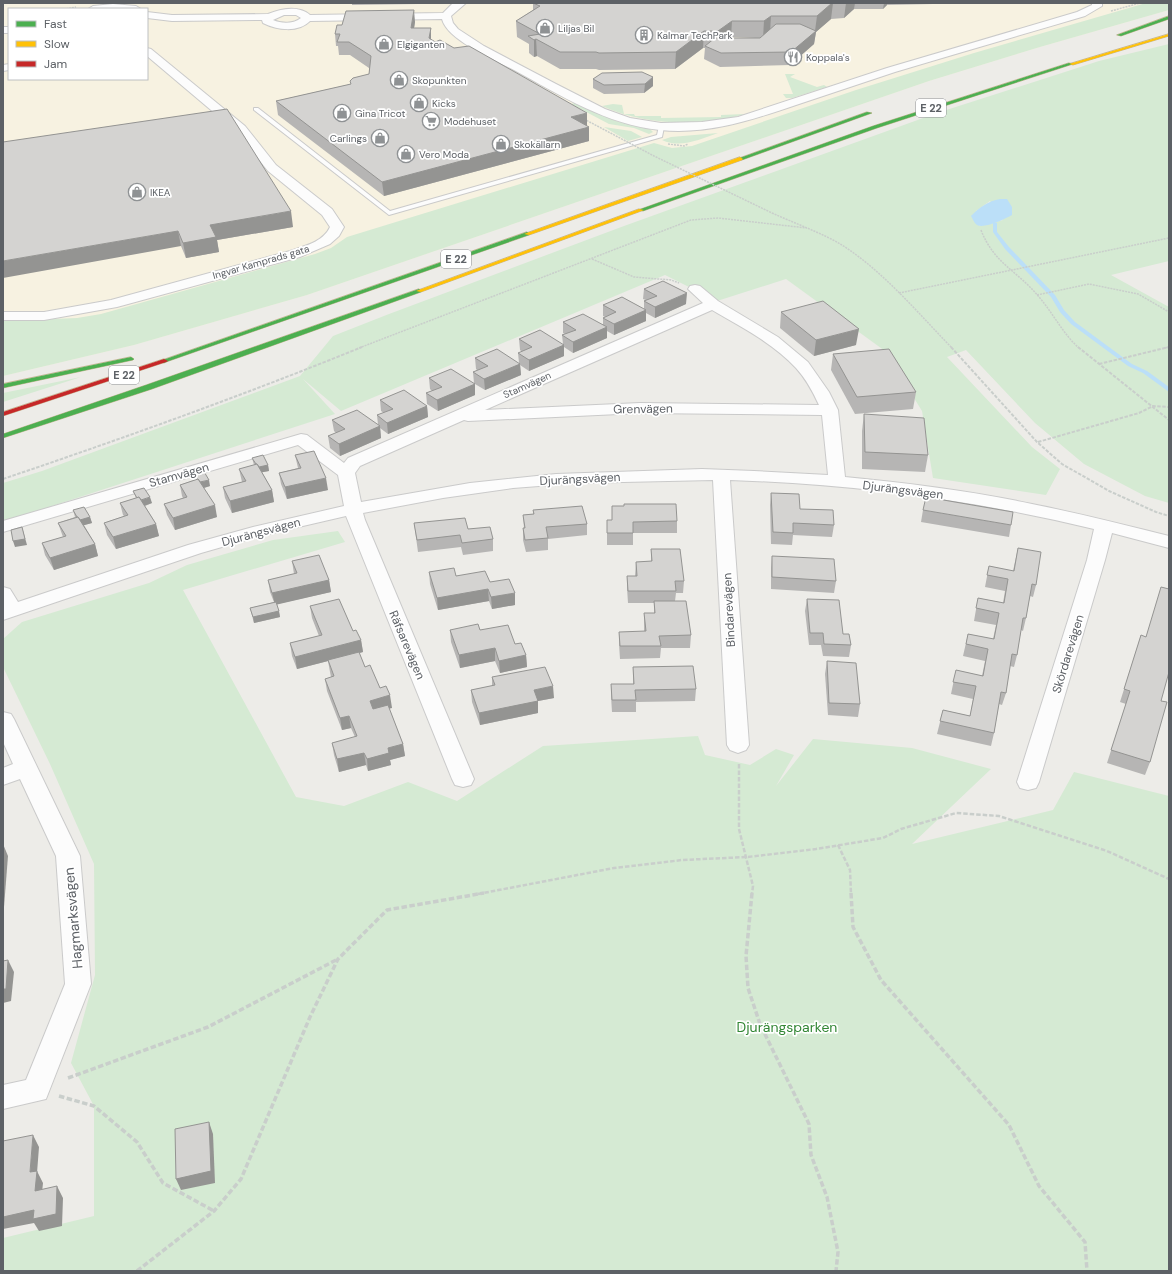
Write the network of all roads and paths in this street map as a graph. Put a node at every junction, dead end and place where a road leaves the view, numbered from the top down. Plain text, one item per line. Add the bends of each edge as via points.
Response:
1 (134, 3) edge
2 (461, 3) edge
3 (1097, 3) edge
4 (113, 7) junction
5 (103, 8) edge
6 (124, 8) edge
7 (291, 8) edge
8 (148, 15) edge
9 (446, 16) junction
10 (1169, 17) edge
11 (308, 18) junction
12 (268, 19) junction
13 (1169, 22) edge
14 (148, 24) edge
15 (1169, 35) edge
16 (1169, 38) edge
17 (1119, 49) junction
18 (148, 52) edge
19 (256, 109) dead end
20 (878, 110) dead end
21 (583, 118) edge
22 (661, 127) junction
23 (807, 228) junction
24 (981, 230) dead end
25 (1169, 238) edge
26 (591, 258) junction
27 (1011, 270) junction
28 (695, 289) joint
29 (898, 294) junction
30 (1037, 295) junction
31 (713, 304) junction
32 (1169, 312) edge
33 (3, 316) edge
34 (244, 334) junction
35 (1169, 348) edge
36 (160, 353) dead end
37 (136, 358) dead end
38 (1099, 364) junction
39 (3, 386) edge
40 (1153, 406) junction
41 (1169, 407) edge
42 (830, 410) junction
43 (3, 414) edge
44 (456, 416) junction
45 (1169, 420) edge
46 (3, 436) edge
47 (1037, 442) junction
48 (346, 473) junction
49 (721, 475) junction
50 (3, 479) edge
51 (837, 482) junction
52 (355, 510) junction
53 (1169, 516) edge
54 (1104, 526) junction
55 (3, 527) edge
56 (1169, 542) edge
57 (3, 593) edge
58 (8, 612) edge
59 (3, 719) edge
60 (738, 745) joint
61 (27, 767) junction
62 (3, 777) edge
63 (463, 779) dead end
64 (1028, 782) dead end
65 (838, 845) junction
66 (747, 857) junction
67 (1169, 879) edge
68 (338, 959) junction
69 (36, 1090) junction
70 (3, 1097) edge
71 (214, 1211) junction
72 (137, 1271) edge
73 (836, 1271) edge
74 (1087, 1271) edge

1 - 4 street
2 - 9 street
3 - 22 street via 1097,6 1081,14 891,70 740,120 702,126
4 - 5 street
4 - 6 street
7 - 11 street
7 - 12 street
8 - 12 street via 172,18
9 - 11 street
9 - 22 street via 454,31 480,48 552,86 601,111
10 - 13 highway via 1110,38
11 - 12 street via 284,30
12 - 14 street
15 - 17 highway, E 22
16 - 17 highway
17 - 46 highway, E 22 via 947,102 214,366
18 - 33 street, Ingvar Kamprads gata via 241,129 272,168 327,212 337,227 335,234 322,244 295,254 112,304 44,316
19 - 22 lane via 389,213 660,136
20 - 34 highway, E 22
21 - 23 path, bridge via 647,153
23 - 26 path via 702,218
23 - 29 path via 840,244 861,258
24 - 27 path via 985,244 998,261
25 - 27 path
26 - 28 path via 634,277 671,280
26 - 50 path via 362,346 266,386
27 - 29 path
27 - 30 path
28 - 31 street
29 - 47 path via 965,362
30 - 32 path via 1089,284 1138,294
30 - 38 path via 1076,345
31 - 42 street via 773,340 802,365 822,392
31 - 44 street, Stamvägen
34 - 36 highway
34 - 43 highway, E 22
35 - 38 path
37 - 39 highway
38 - 40 path
40 - 41 path
40 - 45 path
40 - 47 path via 1139,414
42 - 44 street, Grenvägen via 640,408
42 - 51 street
44 - 48 street, Stamvägen via 354,462
47 - 53 path via 1062,464 1108,491
48 - 52 street via 350,498
48 - 55 street, Stamvägen via 301,439
49 - 51 street, Djurängsvägen
49 - 52 street, Djurängsvägen via 604,476 539,480 473,487
49 - 60 street, Bindarevägen
51 - 54 street, Djurängsvägen via 991,502
52 - 58 street, Djurängsvägen via 258,532 132,570
52 - 63 street, Räfsarevägen via 356,520
54 - 56 street, Djurängsvägen
54 - 64 street, Skördarevägen
57 - 58 street
59 - 61 street, Hagmarksvägen
60 - 66 path via 739,829
61 - 62 street
61 - 69 street, Hagmarksvägen via 68,856 78,984
65 - 66 path
65 - 67 path via 883,838 901,829 956,813 999,816 1107,851
65 - 74 path via 850,870 853,927 881,980 1009,1125 1038,1186 1085,1242
66 - 68 path via 682,860 614,868 387,910
66 - 73 path via 753,886 746,956 748,988 760,1024 809,1124 811,1155 826,1197 838,1252
68 - 69 path via 208,1027
68 - 71 path via 310,1017 241,1179
69 - 70 street
69 - 71 path via 94,1106 137,1142 163,1183
71 - 72 path

